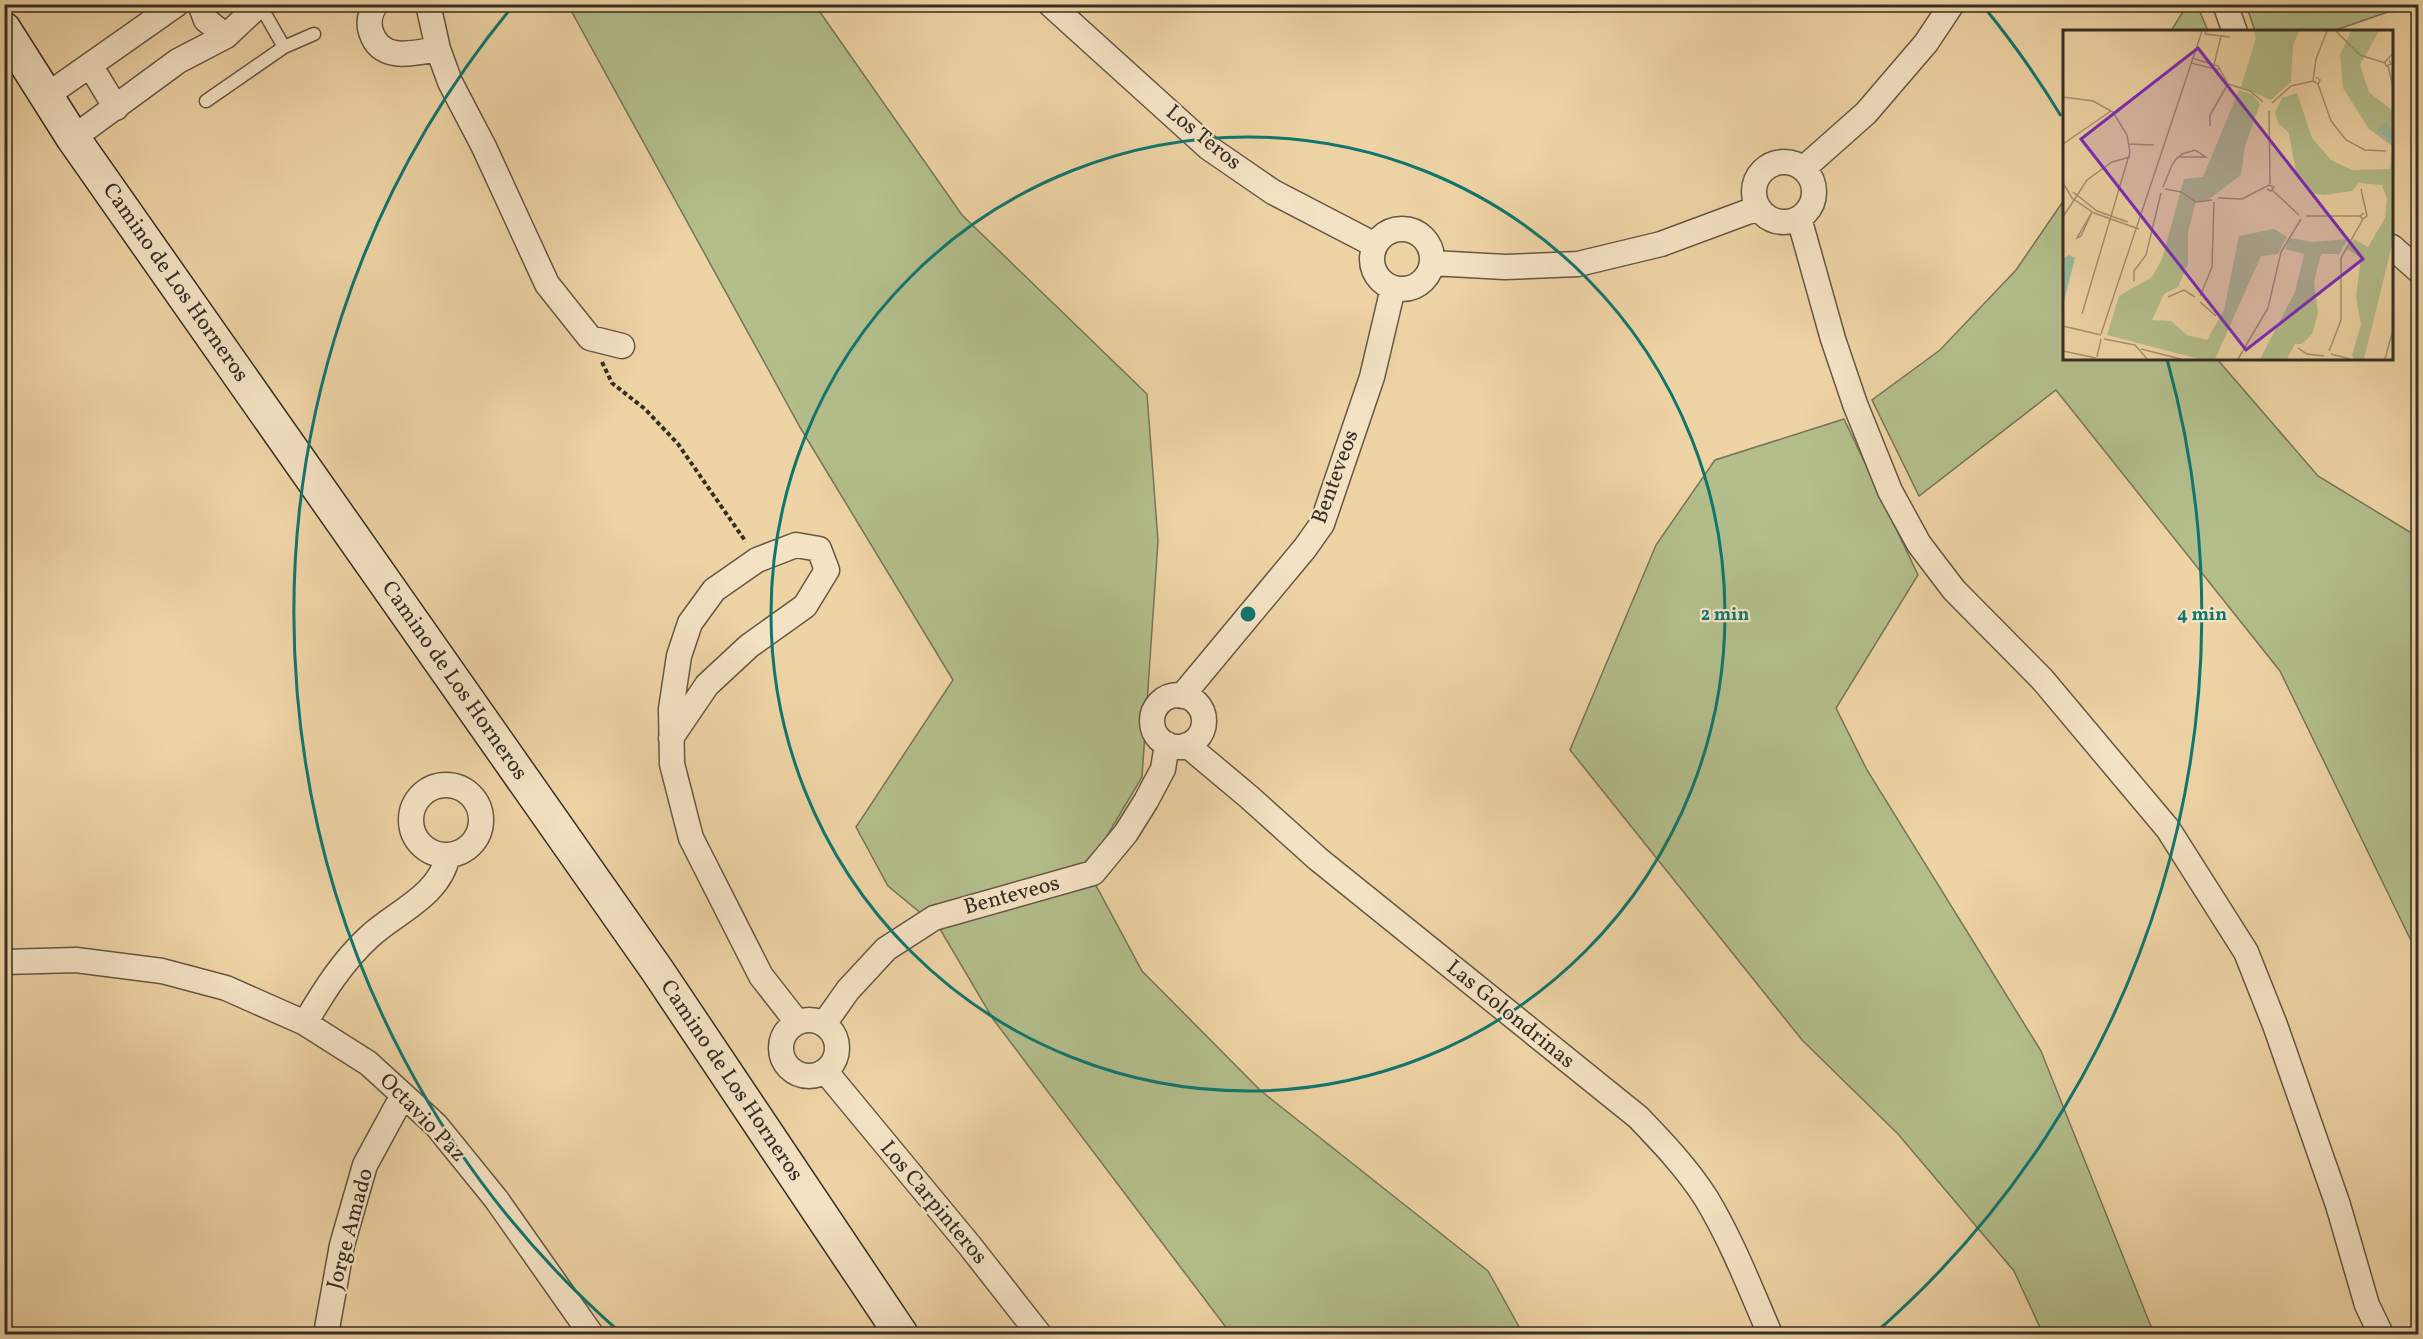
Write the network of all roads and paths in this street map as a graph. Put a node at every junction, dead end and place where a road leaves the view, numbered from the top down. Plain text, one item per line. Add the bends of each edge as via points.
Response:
1 (177, 4) edge
2 (200, 4) edge
3 (376, 4) edge
4 (428, 4) edge
5 (1050, 4) edge
6 (1952, 4) edge
7 (2226, 4) edge
8 (260, 5) edge
9 (4, 29) edge
10 (2234, 30) edge
11 (314, 34) dead end
12 (226, 36) junction
13 (284, 47) junction
14 (438, 49) junction
15 (90, 65) junction
16 (46, 96) junction
17 (206, 101) dead end
18 (116, 108) junction
19 (73, 138) junction
20 (1804, 168) junction
21 (1758, 208) junction
22 (1799, 218) junction
23 (1375, 245) junction
24 (2393, 249) edge
25 (1432, 263) junction
26 (2418, 270) edge
27 (1393, 288) junction
28 (590, 338) junction
29 (622, 346) dead end
30 (757, 560) junction
31 (1182, 696) junction
32 (671, 738) junction
33 (1177, 745) junction
34 (448, 855) dead end
35 (4, 962) edge
36 (797, 1022) junction
37 (305, 1023) junction
38 (824, 1024) junction
39 (826, 1072) junction
40 (403, 1095) junction
41 (326, 1335) edge
42 (591, 1335) edge
43 (902, 1335) edge
44 (1039, 1335) edge
45 (1770, 1335) edge
46 (2381, 1335) edge

1 - 15 street
2 - 12 street via 207,20
3 - 14 street via 370,29 381,47 402,55
4 - 14 street
5 - 23 street, Los Teros via 1209,148 1273,192
6 - 20 street via 1926,43 1866,113
7 - 10 street
8 - 12 street
8 - 13 lane
9 - 16 street, Camino de Los Horneros
11 - 13 lane
12 - 18 street via 178,62
13 - 17 lane
14 - 28 street via 547,284
15 - 16 street
15 - 18 street
16 - 19 street, Camino de Los Horneros
18 - 19 street
19 - 43 street, Camino de Los Horneros via 657,970
20 - 21 street via 1786,161 1761,172 1754,190
20 - 22 street via 1815,194 1807,212
21 - 22 street via 1772,220
21 - 25 street via 1661,244 1578,264 1504,267
22 - 46 street via 1855,404 1890,490 1919,544 1954,590 2042,679 2168,829 2246,952 2338,1205 2367,1305
23 - 25 street via 1397,229 1416,232 1429,245
23 - 27 street via 1374,271
24 - 26 street
25 - 27 street via 1429,273 1413,287
27 - 31 street, Benteveos via 1372,377 1322,524
28 - 29 street
28 - 30 path via 612,383 645,409 678,444
30 - 32 street via 714,590 690,623 679,656
30 - 32 street via 796,545 819,549 827,570 805,606 749,646 707,685
31 - 33 street, Benteveos via 1197,703 1204,718 1200,735
31 - 33 street, Benteveos via 1160,703 1152,718 1155,734
32 - 36 street via 672,764 691,838 761,976
33 - 38 street, Benteveos via 1126,833 1093,873 934,918 886,949 848,990
33 - 45 street, Las Golondrinas via 1249,796 1318,859 1638,1117 1705,1196 1728,1238
34 - 37 street via 445,871 428,893 369,937 334,974
35 - 37 street, Octavio Paz via 76,960 162,971 226,988
36 - 38 street via 815,1020
36 - 39 street via 783,1035 784,1063 790,1070 808,1077
37 - 40 street, Octavio Paz via 368,1064
38 - 39 street via 838,1047
39 - 44 street, Los Carpinteros
40 - 41 street, Jorge Amado via 366,1165 342,1245
40 - 42 street, Octavio Paz via 436,1125 496,1199

